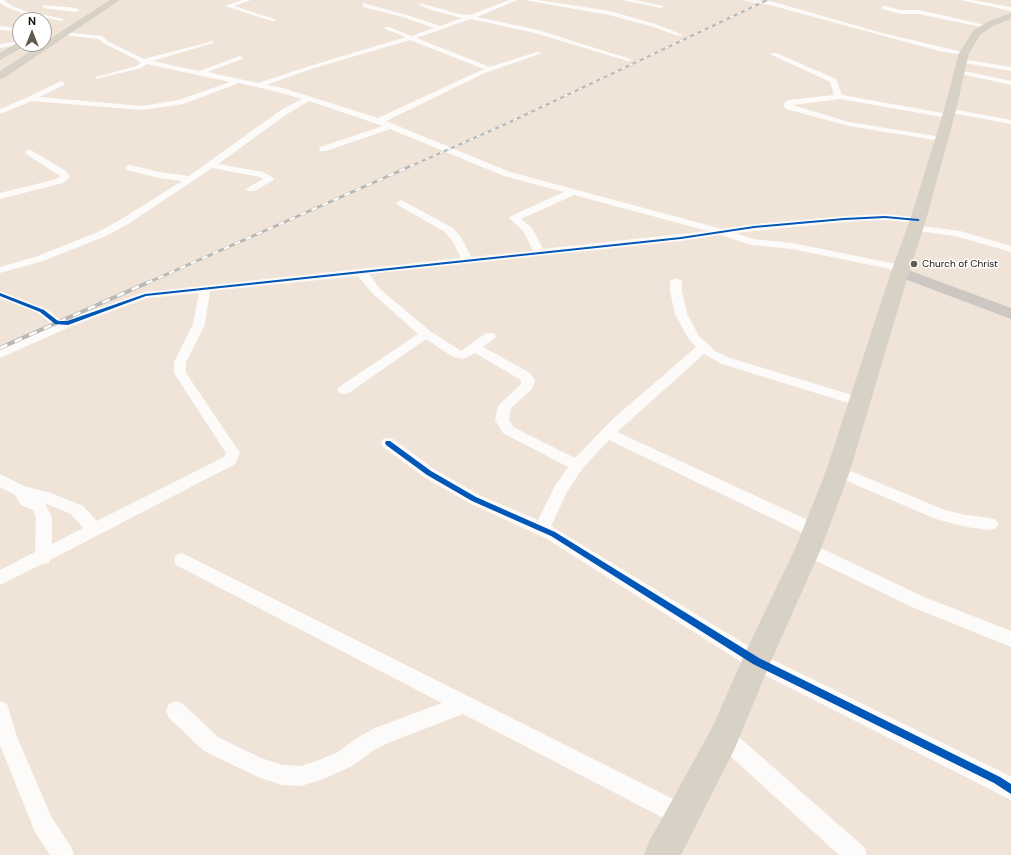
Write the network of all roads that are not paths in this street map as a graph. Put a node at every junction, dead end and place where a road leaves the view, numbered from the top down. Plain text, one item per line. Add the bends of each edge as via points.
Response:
1 (0, 0) edge
2 (116, 0) edge
3 (248, 0) edge
4 (373, 0) edge
5 (514, 0) edge
6 (528, 0) edge
7 (626, 0) edge
8 (743, 0) edge
9 (964, 0) edge
10 (992, 0) edge
11 (752, 1) edge
12 (1011, 3) edge
13 (422, 4) dead end
14 (661, 6) dead end
15 (10, 7) junction
16 (45, 7) dead end
17 (79, 8) joint
18 (884, 8) dead end
19 (0, 9) edge
20 (1011, 9) edge
21 (1011, 16) edge
22 (471, 17) junction
23 (61, 19) junction
24 (274, 20) dead end
25 (52, 25) edge
26 (986, 26) junction
27 (0, 28) edge
28 (387, 28) dead end
29 (440, 28) junction
30 (12, 29) edge
31 (65, 33) junction
32 (680, 35) dead end
33 (410, 38) junction
34 (211, 42) dead end
35 (12, 45) edge
36 (0, 46) edge
37 (12, 49) edge
38 (539, 53) dead end
39 (774, 54) dead end
40 (0, 57) edge
41 (240, 58) dead end
42 (630, 60) dead end
43 (144, 61) junction
44 (961, 62) junction
45 (489, 69) junction
46 (1011, 69) edge
47 (198, 73) junction
48 (0, 76) edge
49 (98, 78) dead end
50 (236, 82) junction
51 (61, 83) dead end
52 (1011, 83) edge
53 (256, 86) junction
54 (840, 97) junction
55 (308, 98) junction
56 (31, 99) junction
57 (0, 112) edge
58 (949, 113) junction
59 (379, 121) junction
60 (1011, 122) edge
61 (390, 126) junction
62 (941, 138) junction
63 (323, 149) dead end
64 (29, 152) dead end
65 (210, 165) junction
66 (130, 168) dead end
67 (191, 179) junction
68 (251, 189) dead end
69 (572, 192) junction
70 (0, 196) edge
71 (401, 203) dead end
72 (917, 224) junction
73 (723, 232) junction
74 (1011, 249) edge
75 (540, 253) junction
76 (468, 261) junction
77 (0, 270) edge
78 (901, 270) junction
79 (361, 272) junction
80 (676, 281) dead end
81 (205, 288) junction
82 (0, 294) edge
83 (1011, 314) edge
84 (68, 323) junction
85 (426, 334) junction
86 (490, 336) dead end
87 (474, 347) junction
88 (704, 347) junction
89 (0, 354) edge
90 (344, 390) dead end
91 (860, 402) junction
92 (607, 433) junction
93 (388, 443) dead end
94 (577, 465) junction
95 (838, 471) junction
96 (0, 480) edge
97 (20, 491) junction
98 (990, 524) dead end
99 (542, 529) junction
100 (95, 530) junction
101 (812, 540) junction
102 (43, 558) junction
103 (182, 560) dead end
104 (0, 578) edge
105 (1011, 638) edge
106 (756, 661) junction
107 (464, 704) junction
108 (0, 711) edge
109 (176, 711) dead end
110 (724, 737) junction
111 (1011, 789) edge
112 (683, 816) junction
113 (63, 855) edge
114 (662, 855) edge
115 (856, 855) edge

1 - 15 street
2 - 31 highway
3 - 24 street via 228,6
4 - 29 street via 364,5
5 - 22 street
6 - 32 street via 610,13
7 - 14 street
8 - 11 street
9 - 20 street
10 - 12 street
11 - 44 street via 773,4 936,48
13 - 22 street via 459,16
15 - 19 street
15 - 23 street
16 - 17 street
17 - 23 highway
18 - 26 street via 901,12 919,12
21 - 26 highway
22 - 29 street
22 - 42 street via 536,31
23 - 25 highway
26 - 44 highway via 976,33
27 - 30 street
28 - 33 street
29 - 33 street
31 - 43 street via 100,37 106,43
31 - 48 highway
33 - 45 street
33 - 53 street
34 - 43 street
35 - 36 street
37 - 40 highway
38 - 45 street
39 - 54 street via 833,81
41 - 47 street
43 - 47 street
43 - 49 street via 144,64 138,67
44 - 46 street
44 - 52 street
44 - 58 highway
45 - 59 street
47 - 50 street
50 - 53 street
50 - 56 street via 180,102 142,108
51 - 56 street
53 - 55 street
54 - 58 street via 882,106
54 - 62 street via 787,104 789,107 849,124
55 - 59 street
55 - 65 street
56 - 57 street
58 - 60 street
58 - 62 highway
59 - 61 street
61 - 63 street
61 - 69 street via 507,174
62 - 72 highway
64 - 70 street via 63,173 65,177
65 - 67 street
65 - 68 street via 263,175 269,179
66 - 67 street
67 - 77 street via 102,234
69 - 73 street
69 - 75 street via 514,218 528,230
71 - 76 street via 449,230 457,239
72 - 73 street via 885,217 754,227
72 - 74 street
72 - 78 highway
73 - 75 street
73 - 78 street via 752,242 792,246
75 - 76 street
76 - 79 street
78 - 83 street
78 - 91 highway
79 - 81 street
79 - 85 street via 376,291
80 - 88 street via 681,314 694,338
81 - 84 street via 135,297
81 - 100 street via 199,324 180,362 180,373 233,453 232,458
82 - 84 street via 42,311 57,322
84 - 89 street
85 - 87 street via 461,355
85 - 90 street
86 - 87 street
87 - 94 street via 528,380 527,386 505,406 502,420 508,430
88 - 91 street via 711,354 726,361
88 - 92 street
91 - 95 highway
92 - 94 street
92 - 101 street
93 - 99 street via 429,473 467,495
94 - 99 street via 560,490
95 - 98 street via 942,515
95 - 101 highway
96 - 97 street
97 - 100 street via 46,497 77,510
97 - 102 street via 26,501 39,506 44,517
99 - 106 street
100 - 102 street
101 - 105 street via 918,602
101 - 106 highway
102 - 104 street
103 - 107 street
106 - 110 highway
106 - 111 street
107 - 109 street via 382,735 345,758 321,770 301,776 282,775 258,767 211,744
107 - 112 street
108 - 113 street via 7,737 43,824
110 - 112 highway
110 - 115 street
112 - 114 highway

